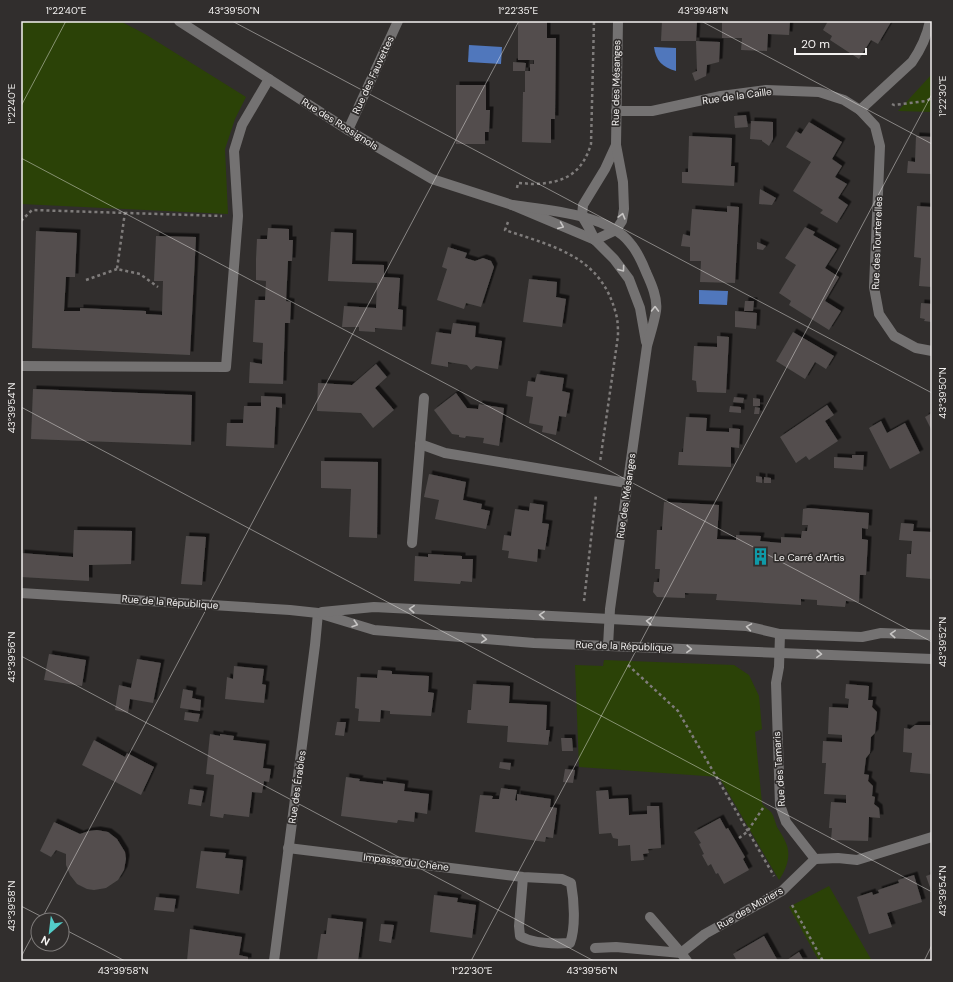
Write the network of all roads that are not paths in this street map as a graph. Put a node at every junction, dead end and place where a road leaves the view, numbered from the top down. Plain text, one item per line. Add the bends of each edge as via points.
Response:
1 (179, 21) edge
2 (398, 21) edge
3 (618, 21) edge
4 (930, 21) edge
5 (269, 79) junction
6 (860, 110) junction
7 (616, 112) junction
8 (348, 130) junction
9 (616, 144) junction
10 (512, 205) junction
11 (582, 216) junction
12 (616, 230) junction
13 (595, 240) junction
14 (647, 346) junction
15 (932, 351) edge
16 (21, 366) edge
17 (424, 398) dead end
18 (420, 444) junction
19 (627, 483) junction
20 (412, 543) dead end
21 (21, 594) edge
22 (318, 613) junction
23 (610, 618) junction
24 (780, 634) junction
25 (932, 635) edge
26 (608, 646) junction
27 (780, 652) junction
28 (932, 659) edge
29 (932, 837) edge
30 (288, 848) junction
31 (814, 859) junction
32 (523, 877) junction
33 (650, 917) dead end
34 (595, 948) dead end
35 (684, 957) edge
36 (274, 961) edge

1 - 5 street, Rue des Rossignols
2 - 8 street, Rue des Fauvettes
3 - 7 street, Rue des Mésanges
4 - 6 street via 927,34 912,62
5 - 8 street, Rue des Rossignols
5 - 16 street via 242,125 234,151 238,216 226,367
6 - 7 street, Rue de la Caille via 844,100 819,92 766,90 721,96 652,111
6 - 15 street, Rue des Tourterelles via 875,126 880,146 874,287 879,314 894,336 916,348
7 - 9 street, Rue des Mésanges
8 - 10 street, Rue des Rossignols via 432,179
9 - 11 street, Rue des Mésanges via 605,169 583,205
12 -> 9 street, Rue des Mésanges via 622,220 624,209 623,182
10 - 11 street, Rue des Rossignols
10 -> 13 street, Rue des Rossignols
11 - 12 street, Rue des Mésanges
11 - 13 street, Rue des Mésanges
12 - 13 street
14 -> 12 street, Rue des Mésanges via 656,309 652,287 630,242
13 -> 14 street, Rue des Mésanges via 630,279 640,308
14 - 19 street, Rue des Mésanges
17 - 18 street
18 - 19 street via 445,453
18 - 20 street
19 - 23 street, Rue des Mésanges
21 - 22 street, Rue de la République
23 -> 22 street, Rue de la République via 374,607
22 -> 26 street, Rue de la République via 374,630 534,643
22 - 30 street, Rue des Érables
24 -> 23 street, Rue de la République via 746,626
23 - 26 street, Rue des Mésanges
25 -> 24 street, Rue de la République via 881,633 862,637
24 - 27 street, Rue des Tamaris
26 -> 27 street, Rue de la République
27 -> 28 street, Rue de la République
27 - 31 street, Rue des Tamaris via 776,683 780,805 786,822
29 - 31 street via 857,860
30 - 32 street, Impasse du Chêne
30 - 36 street, Rue des Érables
31 - 35 street, Rue des Mûriers via 782,891 705,934
32 - 32 street, Impasse du Chêne via 520,936 528,941 570,944 573,934 571,883
33 - 35 street
34 - 35 street via 616,947

